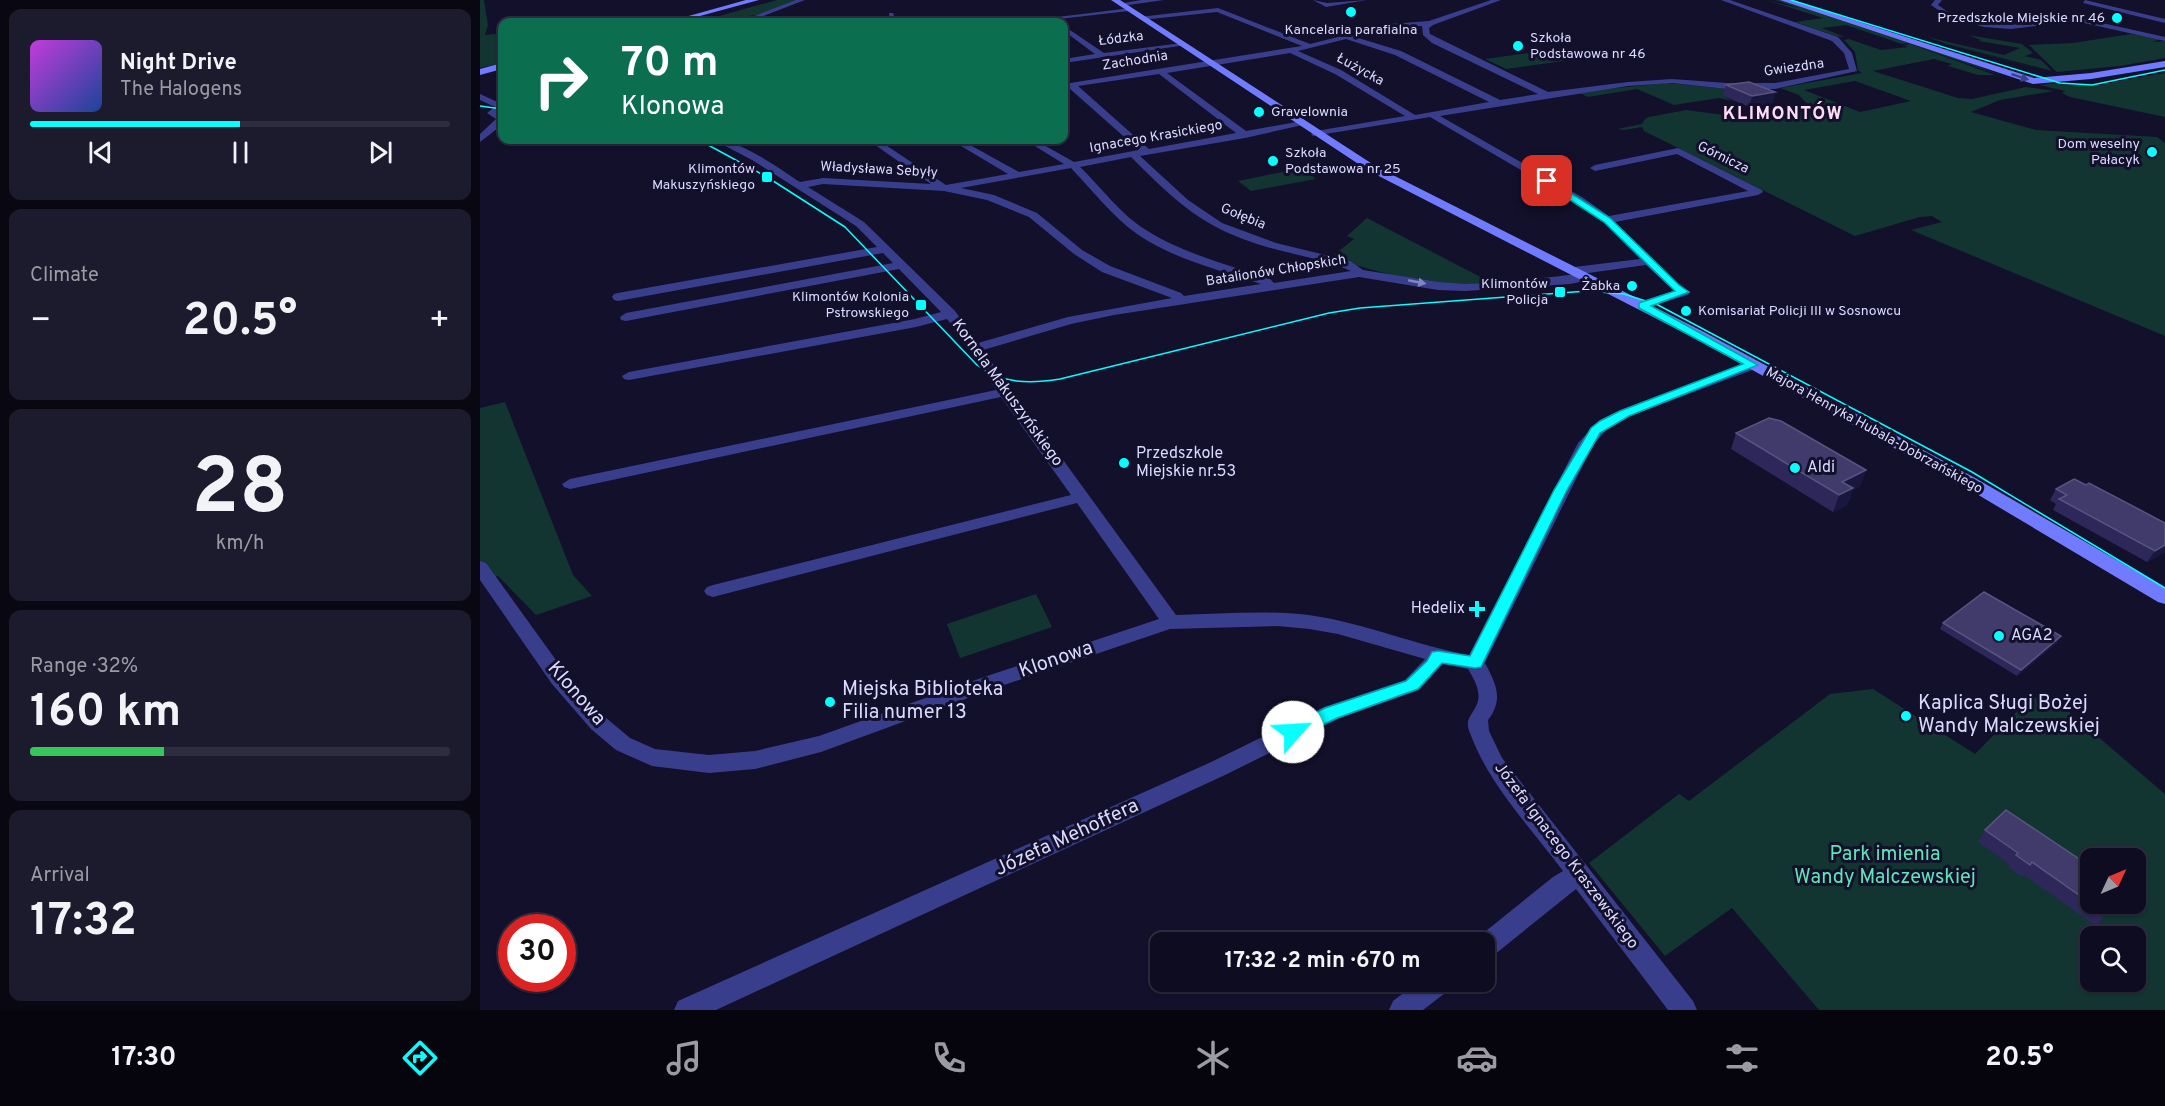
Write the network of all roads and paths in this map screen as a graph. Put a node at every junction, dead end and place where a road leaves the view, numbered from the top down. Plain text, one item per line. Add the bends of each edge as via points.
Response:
1 (755, 0) edge
2 (766, 0) edge
3 (802, 0) edge
4 (1161, 0) edge
5 (1316, 0) edge
6 (1364, 0) edge
7 (1498, 0) edge
8 (1724, 0) edge
9 (1784, 0) edge
10 (1801, 0) edge
11 (1938, 0) edge
12 (2085, 2) dead end
13 (1129, 10) edge
14 (891, 14) dead end
15 (686, 18) edge
16 (703, 18) edge
17 (754, 18) edge
18 (892, 18) edge
19 (1056, 18) edge
20 (2165, 21) edge
21 (1430, 23) junction
22 (1068, 25) edge
23 (1068, 29) edge
24 (1346, 37) junction
25 (2165, 39) edge
26 (1182, 45) junction
27 (1308, 46) junction
28 (1291, 51) junction
29 (1101, 56) junction
30 (1068, 60) edge
31 (1210, 63) junction
32 (2165, 64) edge
33 (498, 69) edge
34 (2028, 69) dead end
35 (1160, 71) junction
36 (2038, 71) dead end
37 (480, 73) edge
38 (2051, 77) junction
39 (1068, 86) edge
40 (1068, 87) edge
41 (1546, 94) junction
42 (480, 97) edge
43 (1498, 103) junction
44 (498, 105) edge
45 (1431, 114) junction
46 (1413, 117) junction
47 (498, 124) edge
48 (1302, 124) junction
49 (1316, 134) junction
50 (1245, 135) junction
51 (480, 139) edge
52 (725, 144) edge
53 (878, 144) edge
54 (963, 144) edge
55 (1036, 144) edge
56 (1147, 152) junction
57 (1133, 154) junction
58 (1073, 165) junction
59 (1595, 168) dead end
60 (1018, 175) junction
61 (800, 185) junction
62 (944, 188) junction
63 (1607, 220) junction
64 (887, 249) junction
65 (1649, 261) junction
66 (903, 266) junction
67 (1359, 273) junction
68 (1580, 274) junction
69 (1271, 287) junction
70 (618, 297) dead end
71 (1180, 300) junction
72 (1642, 306) junction
73 (950, 314) junction
74 (626, 317) dead end
75 (975, 348) junction
76 (1753, 365) junction
77 (629, 376) dead end
78 (1005, 392) junction
79 (570, 484) dead end
80 (1081, 497) junction
81 (480, 567) edge
82 (712, 591) dead end
83 (2165, 597) edge
84 (1169, 622) junction
85 (1438, 656) junction
86 (1475, 663) junction
87 (1580, 875) junction
88 (1495, 939) edge
89 (1426, 992) edge
90 (687, 1010) edge
91 (1402, 1010) edge
92 (1684, 1010) edge

1 - 15 street
2 - 16 street
3 - 17 street
4 - 13 street
5 - 6 street via 1326,5
7 - 21 street
8 - 41 street, Gwiezdna via 1835,39 1847,52 1852,71 1775,86 1645,82
9 -> 38 street via 2023,79 2044,82
10 - 34 street
11 - 25 street via 1934,5 1944,12 1984,25 2011,27 2075,19
12 - 20 street
13 - 19 street
13 - 22 street
13 - 26 street, Majora Henryka Hubala-Dobrzańskiego
13 - 27 street via 1218,10
14 - 18 street
21 - 24 street, Zachodnia via 1390,26
21 - 41 street via 1426,31 1435,40
23 - 29 street
24 - 27 street, Zachodnia
24 - 43 street via 1398,53
26 - 29 street, Łódzka
26 - 31 street, Majora Henryka Hubala-Dobrzańskiego
27 - 28 street, Zachodnia
28 - 31 street, Zachodnia
28 - 46 street, Łużycka via 1338,72
29 - 30 street, Łódzka
31 - 35 street, Zachodnia
31 - 48 street, Majora Henryka Hubala-Dobrzańskiego
32 - 38 street via 2080,78
33 - 37 street
35 - 39 street, Zachodnia
35 - 50 street
36 - 38 street
40 - 56 street
41 - 43 street, Gwiezdna
42 - 44 street
43 - 45 street, Gwiezdna
45 - 46 street, Gwiezdna
45 - 63 street
46 - 49 street, Gwiezdna
47 - 51 street
48 - 49 street, Majora Henryka Hubala-Dobrzańskiego
48 - 50 street, Ignacego Krasickiego
49 - 68 street, Majora Henryka Hubala-Dobrzańskiego via 1373,169
50 - 56 street, Ignacego Krasickiego
52 - 61 street, Kornela Makuszyńskiego
53 - 62 street
54 - 60 street
55 - 58 street
56 - 57 street, Ignacego Krasickiego
57 - 58 street, Ignacego Krasickiego
57 - 67 street, Gołębia via 1190,207 1215,223 1245,236 1346,264
58 - 60 street, Ignacego Krasickiego
58 - 69 street via 1143,233 1186,255
59 - 63 street, Górnicza via 1678,151 1758,192
60 - 62 street, Ignacego Krasickiego
61 - 62 street, Władysława Sebyły via 823,181
61 - 64 street, Kornela Makuszyńskiego via 860,224
62 - 71 street, Władysława Sebyły via 990,197 1025,210 1096,264
63 - 65 street
64 - 66 street, Kornela Makuszyńskiego
64 - 70 street
65 - 68 street, Batalionów Chłopskich
65 - 72 street via 1684,292
66 - 73 street, Kornela Makuszyńskiego
66 - 74 street
67 -> 68 street, Batalionów Chłopskich via 1467,287 1570,280
67 - 69 street, Batalionów Chłopskich
68 - 72 street, Majora Henryka Hubala-Dobrzańskiego
69 - 71 street, Batalionów Chłopskich
71 - 75 street, Batalionów Chłopskich via 1068,321
72 - 76 street, Majora Henryka Hubala-Dobrzańskiego
73 - 75 street, Kornela Makuszyńskiego
73 - 77 street
75 - 78 street, Kornela Makuszyńskiego
76 - 83 street, Majora Henryka Hubala-Dobrzańskiego via 1963,479
76 - 86 street via 1625,413 1595,431 1561,490
78 - 79 street
78 - 80 street, Kornela Makuszyńskiego
80 - 82 street
80 - 84 street, Kornela Makuszyńskiego
81 - 84 street, Klonowa via 559,679 622,744 652,757 710,764 755,760 821,744
84 - 85 street, Klonowa via 1309,622
85 - 86 street, Klonowa
85 - 90 street, Józefa Mehoffera via 1412,685 1331,713 1217,769
86 - 87 street, Józefa Ignacego Kraszewskiego via 1489,700 1477,720 1487,750
87 - 88 street via 1561,885
87 - 92 street, Józefa Ignacego Kraszewskiego
89 - 91 street

